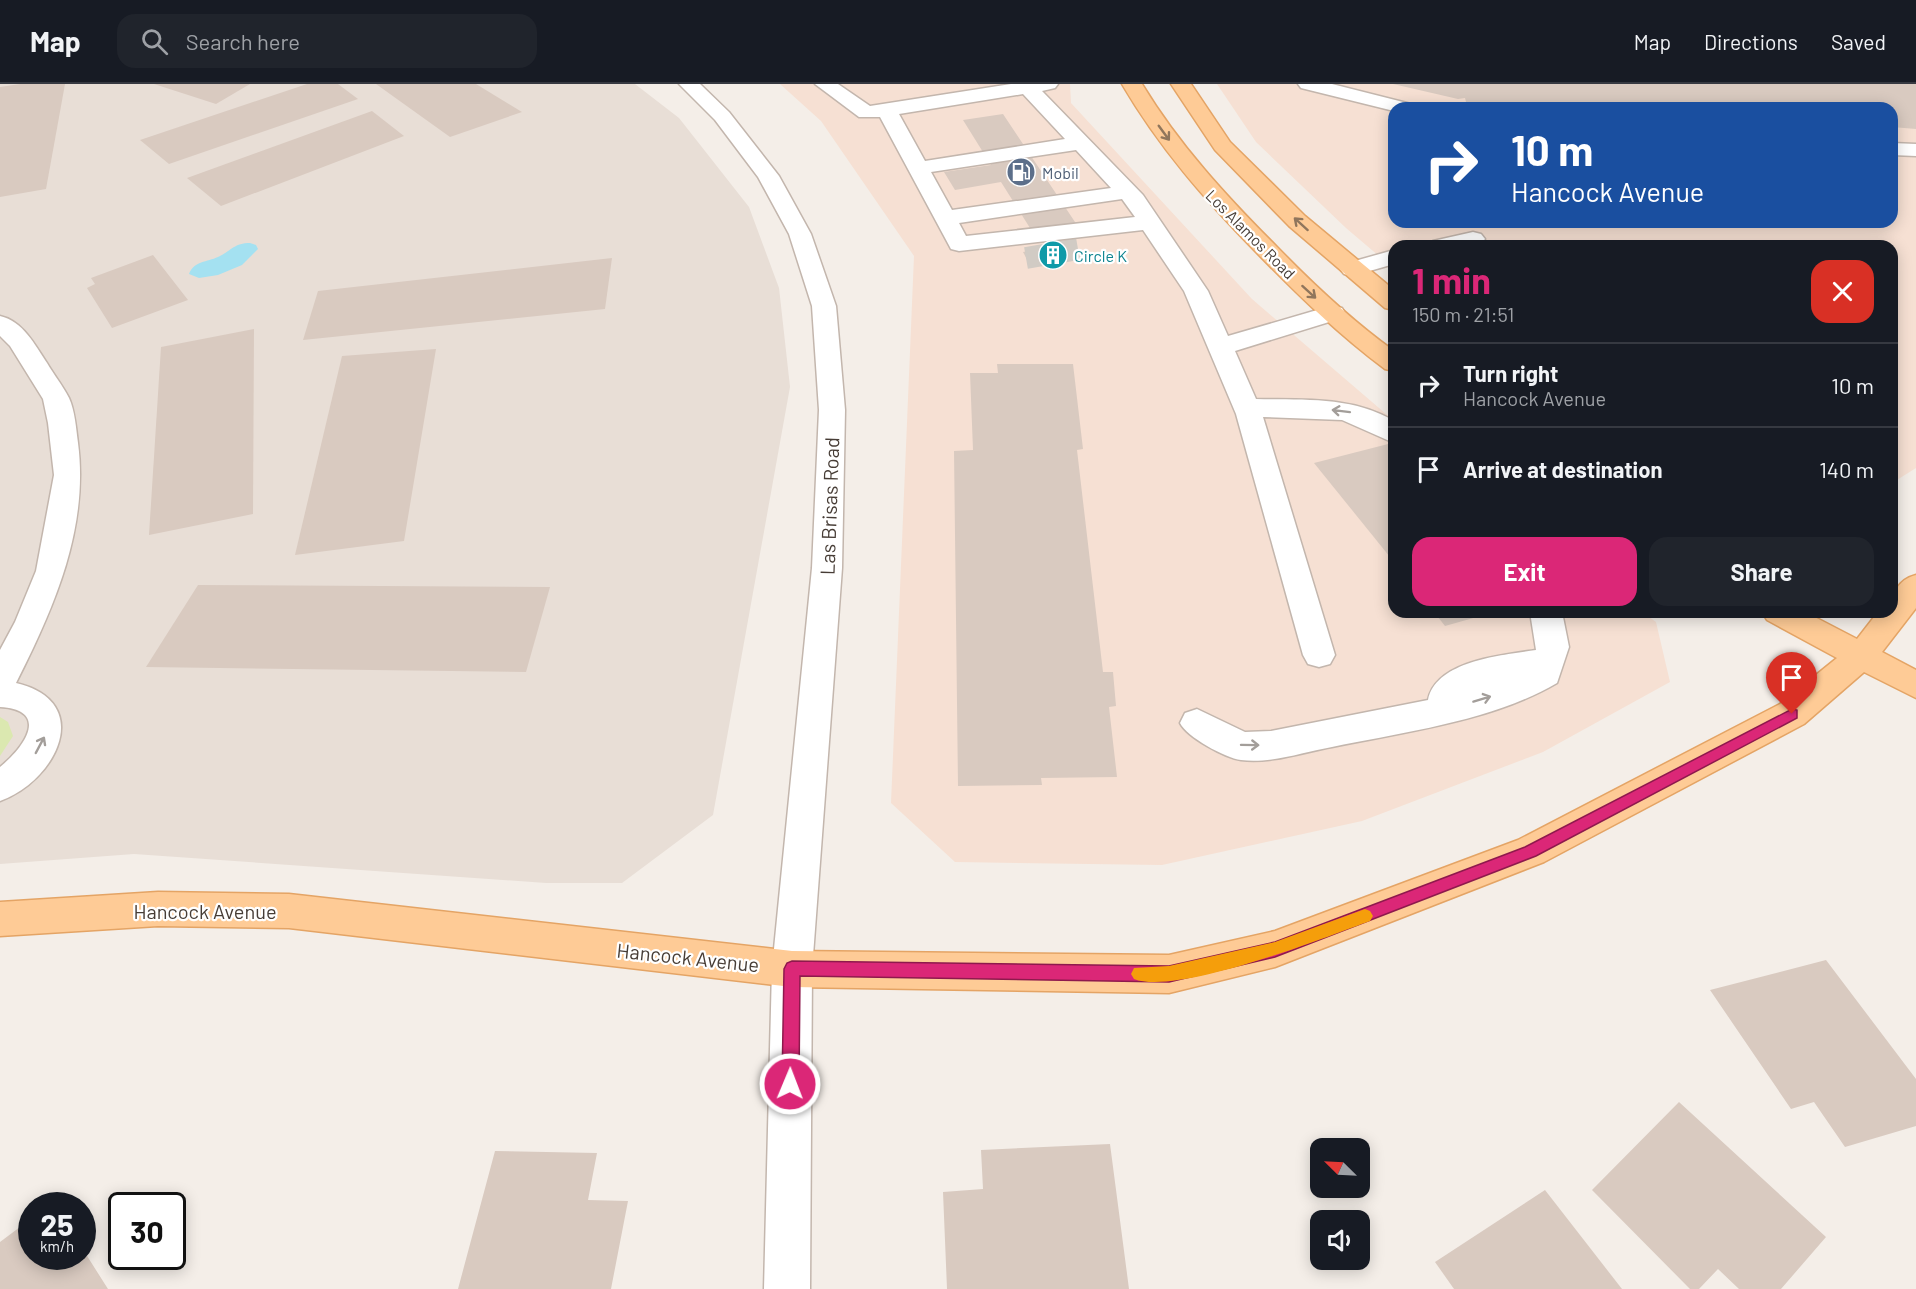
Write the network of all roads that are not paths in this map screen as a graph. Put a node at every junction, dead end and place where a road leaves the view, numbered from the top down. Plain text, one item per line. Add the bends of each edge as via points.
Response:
1 (689, 84) edge
2 (825, 84) edge
3 (1132, 84) edge
4 (1181, 84) edge
5 (1308, 84) edge
6 (1038, 86) edge
7 (1388, 104) edge
8 (887, 110) junction
9 (1179, 116) dead end
10 (1081, 143) junction
11 (929, 144) dead end
12 (1222, 146) junction
13 (907, 147) junction
14 (1898, 149) edge
15 (1916, 150) edge
16 (1188, 166) junction
17 (918, 168) junction
18 (1050, 182) dead end
19 (1127, 192) junction
20 (940, 209) junction
21 (1154, 228) junction
22 (1473, 239) dead end
23 (1468, 240) edge
24 (959, 244) junction
25 (1078, 249) tunnel mouth
26 (1026, 258) tunnel mouth
27 (1388, 259) edge
28 (1352, 269) junction
29 (1388, 298) edge
30 (1333, 313) junction
31 (0, 323) edge
32 (1220, 347) junction
33 (1388, 358) edge
34 (1246, 408) junction
35 (1388, 430) edge
36 (1916, 586) edge
37 (1898, 609) edge
38 (1547, 618) edge
39 (1790, 618) edge
40 (1825, 618) edge
41 (1891, 618) edge
42 (1319, 655) dead end
43 (1862, 655) junction
44 (0, 681) edge
45 (1916, 685) edge
46 (0, 694) edge
47 (1197, 723) dead end
48 (0, 786) edge
49 (0, 919) edge
50 (792, 969) junction
51 (787, 1289) edge

1 - 50 street, Las Brisas Road via 722,116 768,176 800,234 824,306 832,410 827,568
2 - 8 street via 866,113
3 -> 16 main road, Los Alamos Road
4 - 12 main road
5 - 7 street
6 - 8 street
6 - 10 street via 1052,126
8 - 13 street
9 - 12 main road via 1196,138
10 - 17 street
10 - 19 street via 1096,174
11 - 13 street
28 -> 12 main road
13 - 17 street
14 - 15 street
16 - 28 main road via 1234,187 1314,263 1334,270
16 -> 30 main road, Los Alamos Road via 1306,291
17 - 20 street
18 - 20 street
19 - 20 street
19 - 21 street
20 - 24 street
21 - 24 street
21 - 25 street
21 - 32 street via 1196,291
22 - 23 street
24 - 26 street via 979,256 996,260
27 - 28 street
28 - 29 main road
30 - 32 street
30 - 33 main road, Los Alamos Road
31 - 44 street via 20,341 56,399 68,475 51,571 31,622
32 - 34 street
35 -> 34 street via 1363,415 1341,410
34 - 42 street
36 - 37 main road, Hancock Avenue
47 -> 38 street via 1241,746 1271,745 1443,711 1524,686 1545,674 1553,646
39 - 43 main road
40 - 43 main road
41 - 43 main road, Hancock Avenue
43 - 45 main road
43 - 50 main road, Hancock Avenue via 1792,714 1531,851 1275,950 1169,974
48 -> 46 street via 33,758 41,746 46,723 39,705 31,699
49 - 50 main road, Hancock Avenue via 158,909 289,910
50 - 51 street, Las Brisas Road

